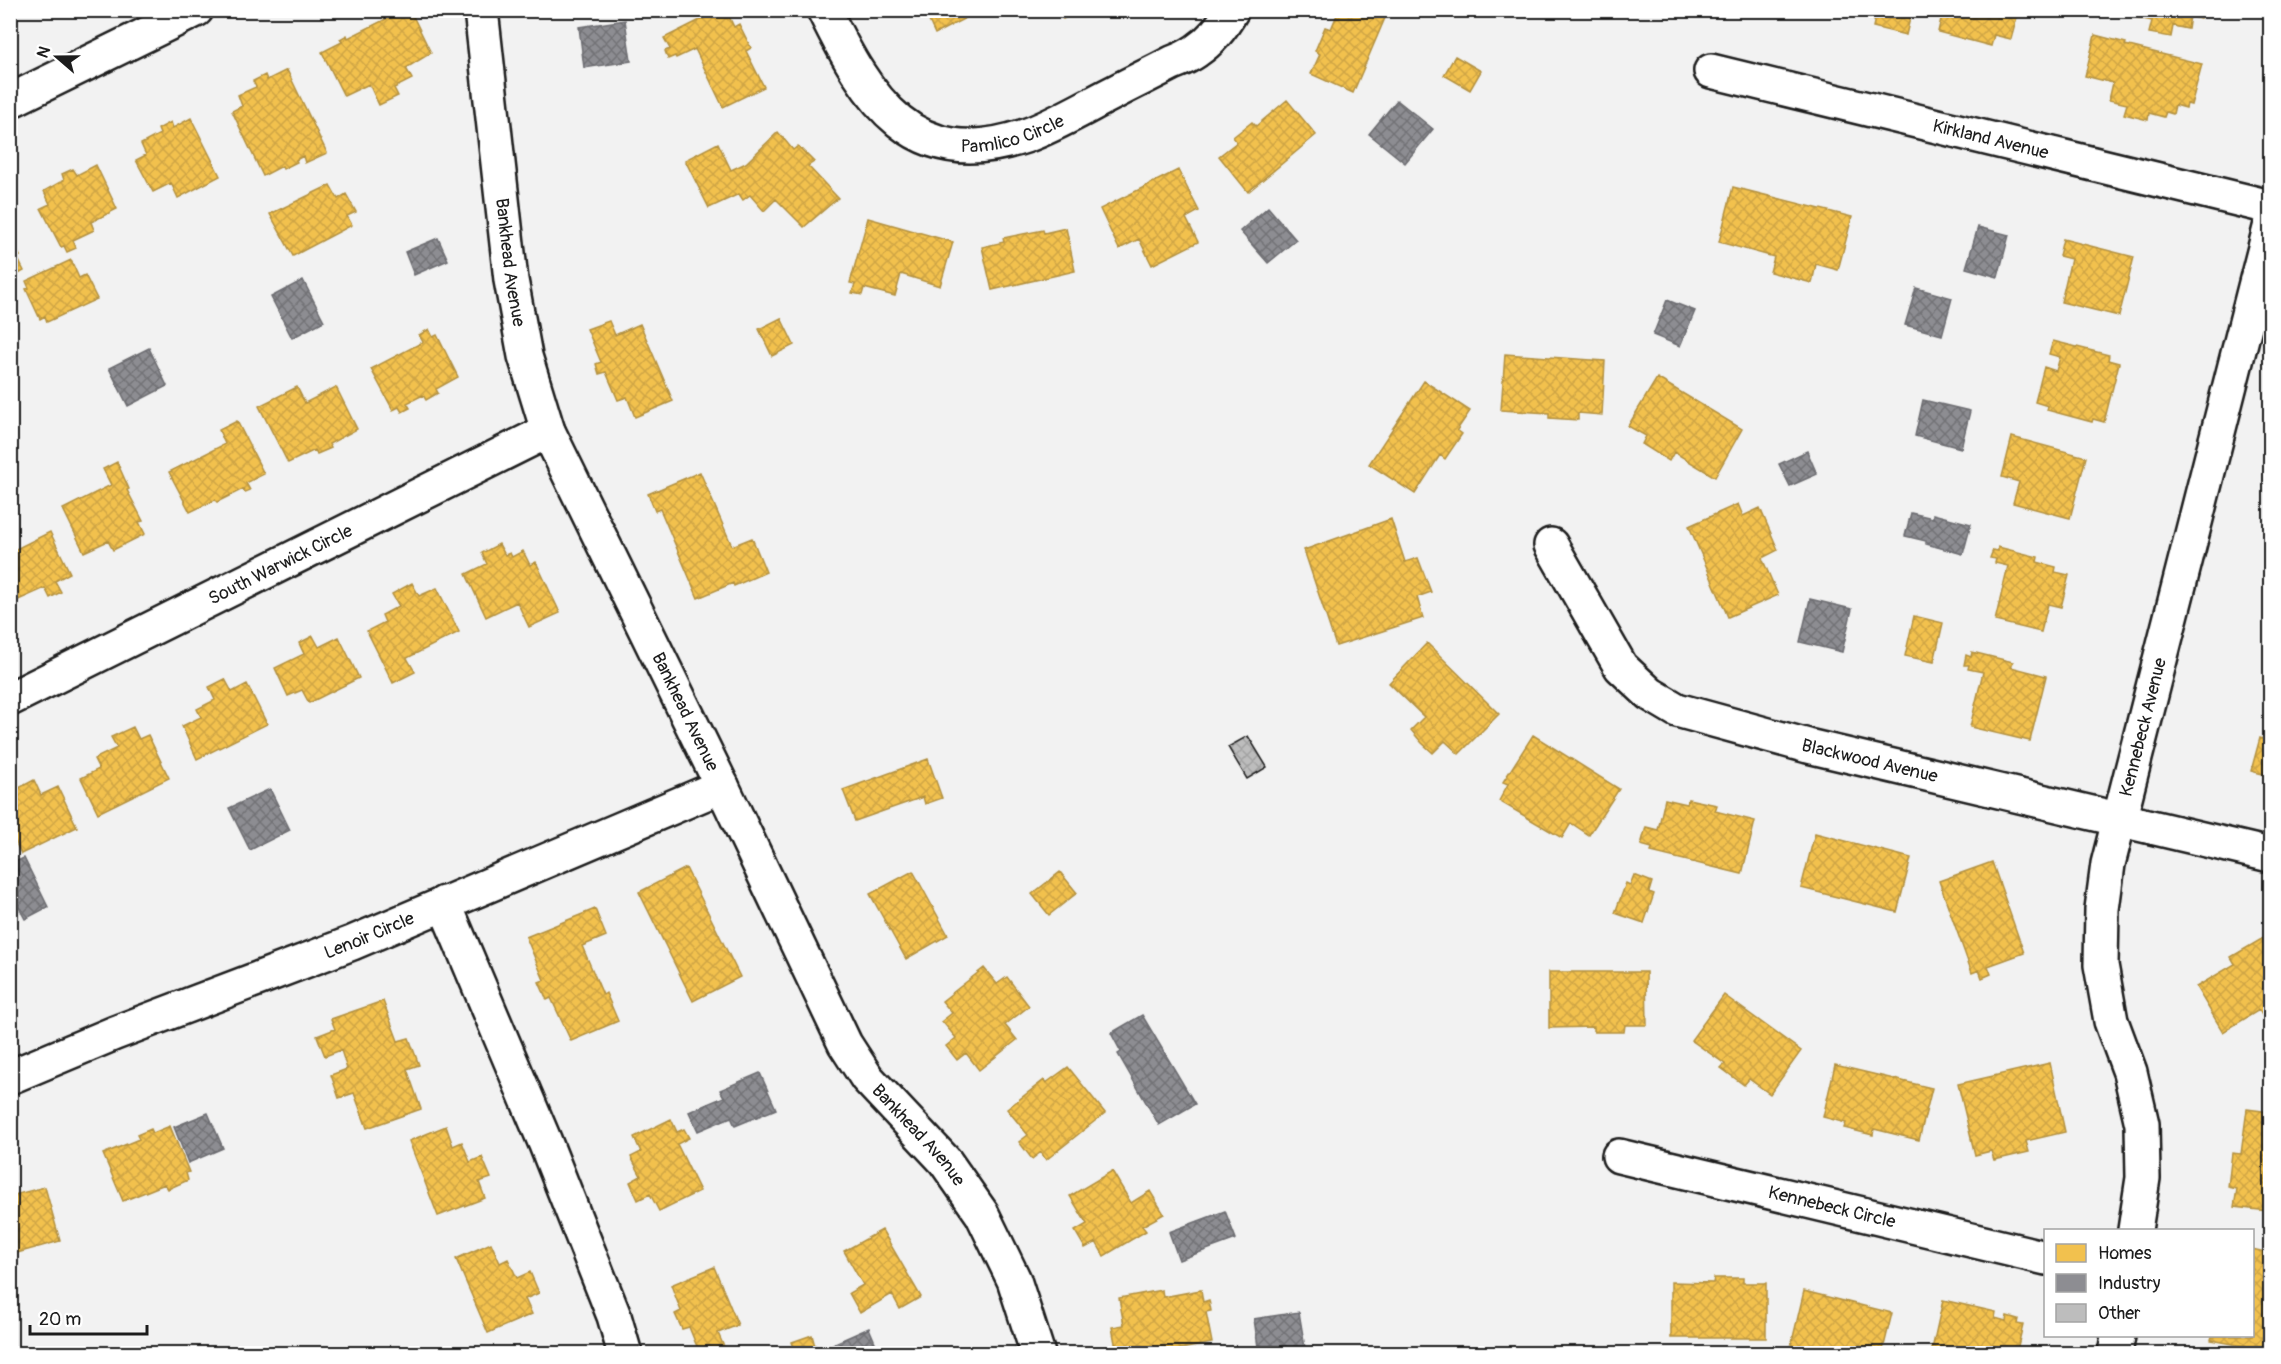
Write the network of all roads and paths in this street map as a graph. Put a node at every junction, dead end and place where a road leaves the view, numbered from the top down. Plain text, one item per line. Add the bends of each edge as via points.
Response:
1 (196, 10) edge
2 (481, 10) edge
3 (824, 10) edge
4 (1232, 10) edge
5 (1711, 71) dead end
6 (10, 102) edge
7 (2271, 207) edge
8 (2271, 228) edge
9 (548, 431) junction
10 (1551, 545) dead end
11 (10, 699) edge
12 (722, 786) junction
13 (2120, 819) junction
14 (2271, 855) edge
15 (444, 903) junction
16 (10, 1077) edge
17 (1619, 1156) dead end
18 (2135, 1229) edge
19 (2044, 1258) edge
20 (2118, 1337) edge
21 (626, 1353) edge
22 (1038, 1353) edge
23 (2115, 1353) edge

1 - 6 street
2 - 9 street, Bankhead Avenue via 511,280 525,356
3 - 4 street, Pamlico Circle via 844,52 875,97 903,125 932,141 958,147 991,145 1027,135 1186,57 1222,27
5 - 7 street, Kirkland Avenue
8 - 13 street, Kennebeck Avenue
9 - 11 street, South Warwick Circle
9 - 12 street, Bankhead Avenue
10 - 13 street, Blackwood Avenue via 1621,667 1650,694 1677,710 1808,746
12 - 15 street, Lenoir Circle
12 - 22 street, Bankhead Avenue via 845,1044 867,1078 945,1161 982,1214 1014,1280
13 - 14 street, Blackwood Avenue
13 - 18 street, Kennebeck Avenue via 2102,909 2101,965 2111,1021 2130,1072 2142,1124 2143,1178
15 - 16 street, Lenoir Circle
15 - 21 street via 545,1142
17 - 19 street, Kennebeck Circle
20 - 23 street

